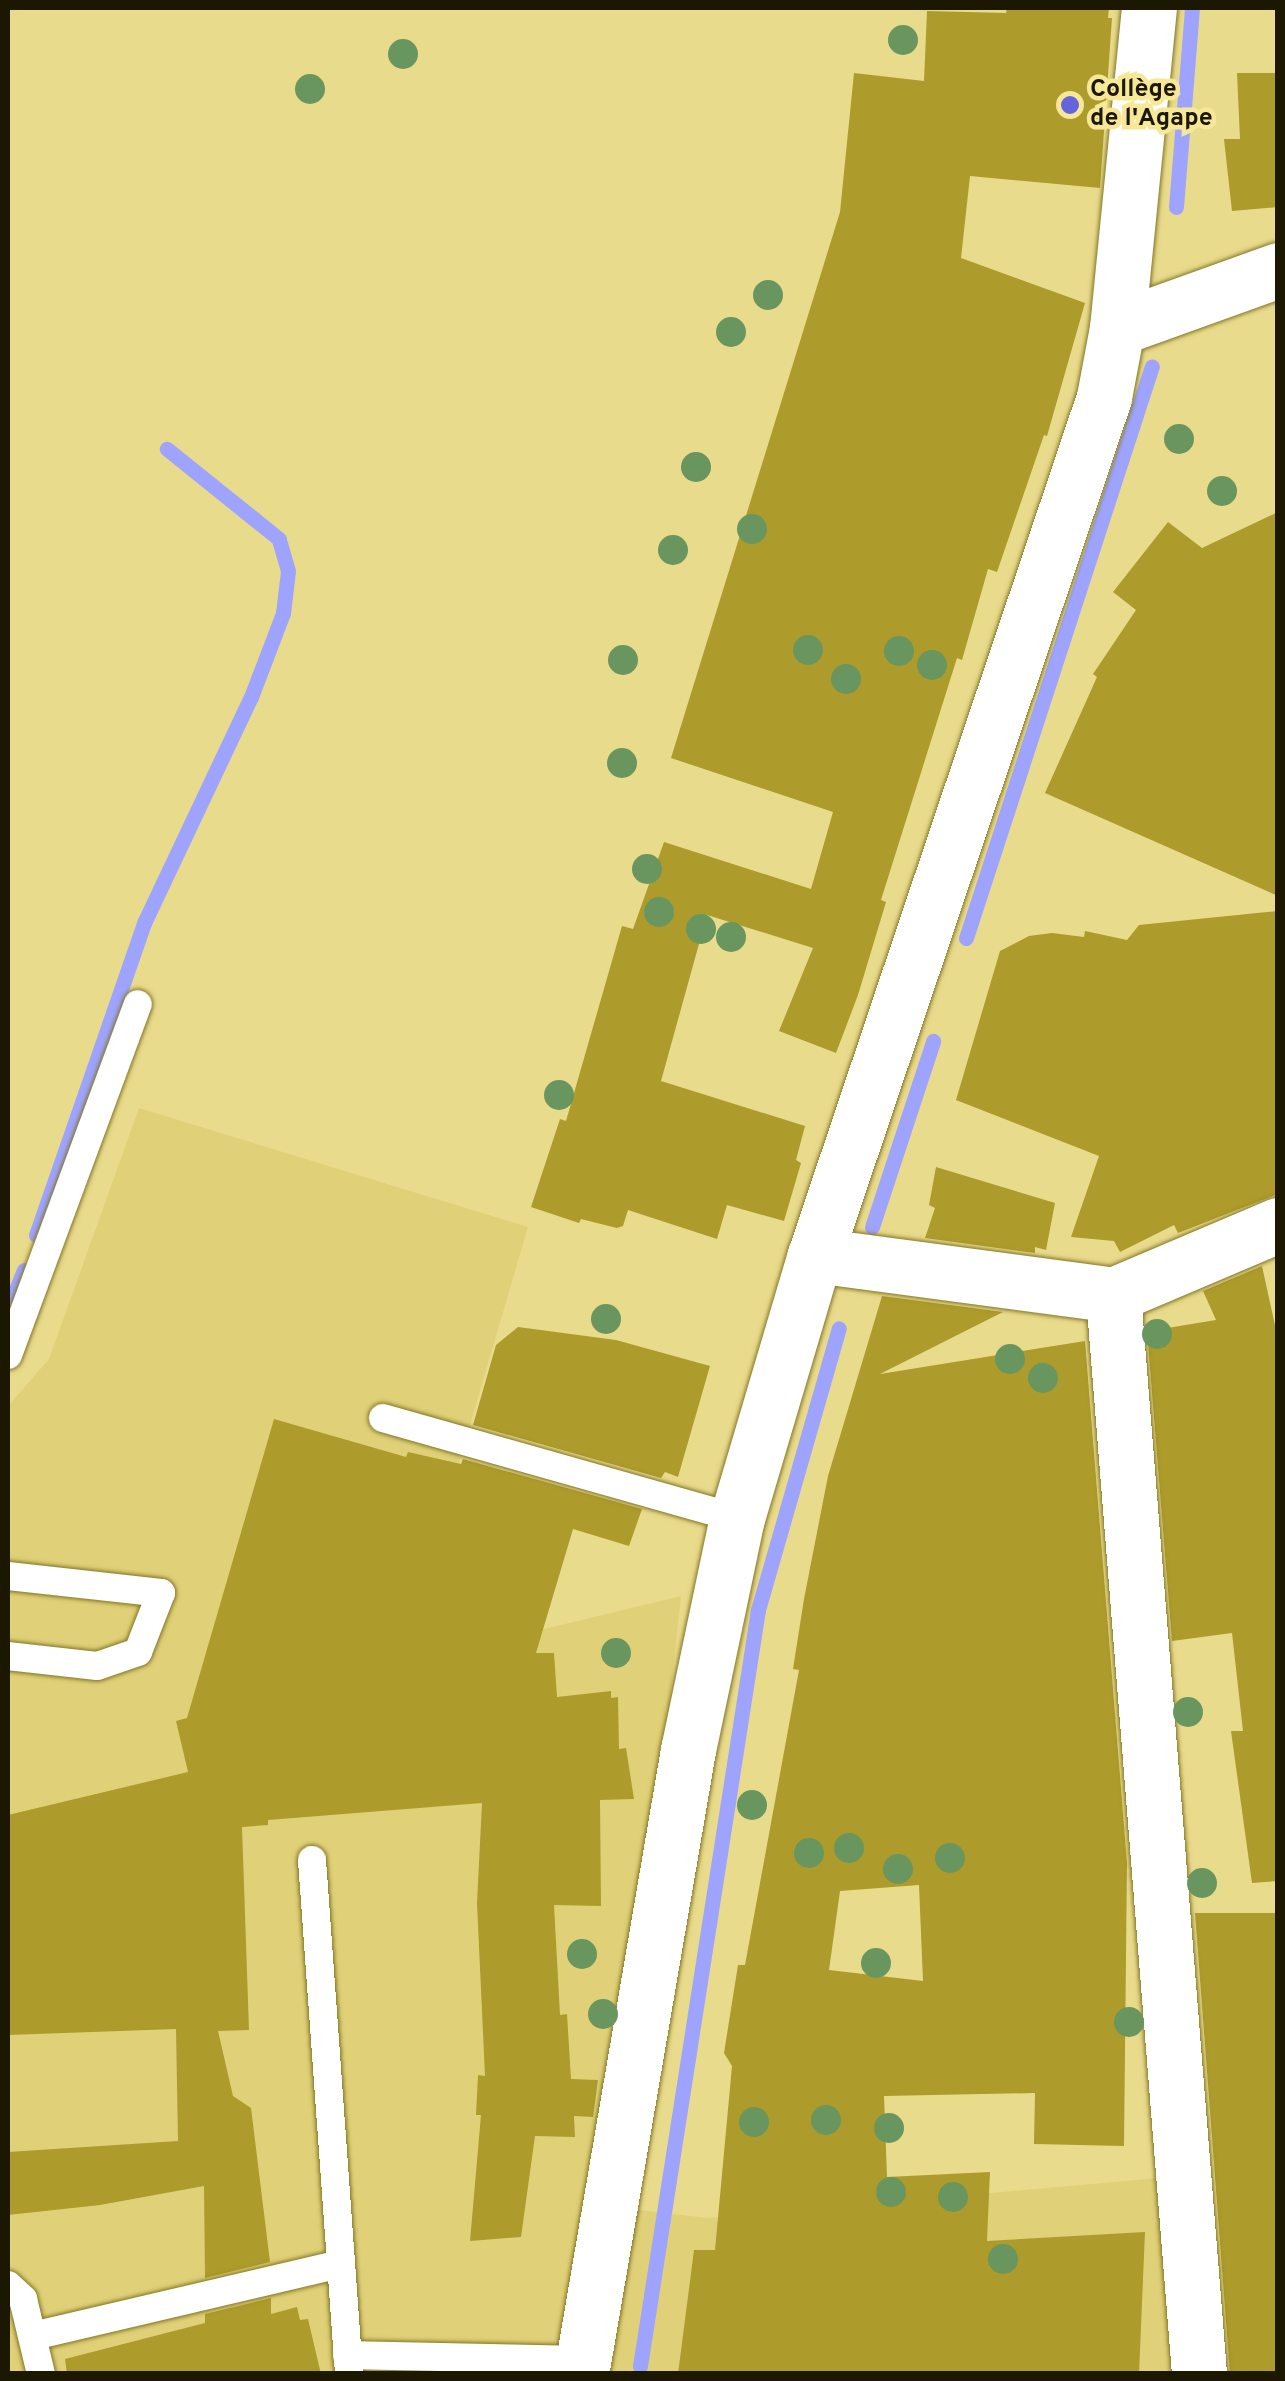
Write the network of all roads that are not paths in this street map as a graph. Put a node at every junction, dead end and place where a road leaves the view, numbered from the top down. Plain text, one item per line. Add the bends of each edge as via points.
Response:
1 (1149, 8) edge
2 (1278, 270) edge
3 (1117, 328) junction
4 (138, 1004) dead end
5 (1278, 1225) edge
6 (816, 1256) junction
7 (1112, 1295) junction
8 (8, 1354) edge
9 (383, 1418) dead end
10 (737, 1518) junction
11 (8, 1576) edge
12 (8, 1656) edge
13 (312, 1860) dead end
14 (339, 2264) junction
15 (8, 2285) edge
16 (33, 2336) junction
17 (348, 2364) edge
18 (582, 2367) edge
19 (41, 2374) edge
20 (1199, 2374) edge

1 - 3 street
2 - 3 street
3 - 6 street via 1078,484
4 - 8 lane
5 - 7 street
6 - 7 street
6 - 10 street
7 - 20 street
9 - 10 lane
10 - 18 street via 688,1750
11 - 12 lane via 161,1593 138,1652 96,1666
13 - 14 lane
14 - 16 lane
14 - 17 lane
15 - 16 lane via 23,2299
16 - 19 lane
17 - 18 lane

